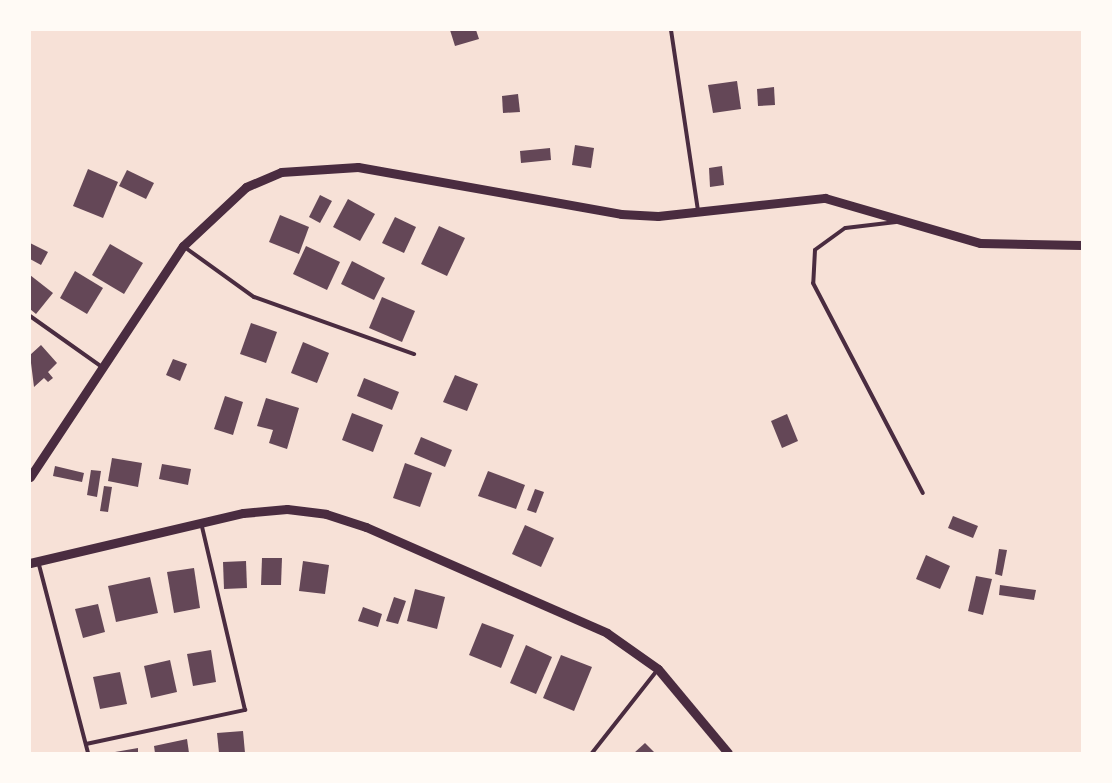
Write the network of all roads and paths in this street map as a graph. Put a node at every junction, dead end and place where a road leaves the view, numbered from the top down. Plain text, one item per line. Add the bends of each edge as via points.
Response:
1 (671, 30) edge
2 (698, 212) junction
3 (904, 221) junction
4 (1082, 245) edge
5 (183, 246) junction
6 (30, 316) edge
7 (414, 354) dead end
8 (104, 368) junction
9 (30, 477) edge
10 (923, 493) dead end
11 (201, 521) junction
12 (34, 562) edge
13 (658, 669) junction
14 (86, 744) junction
15 (88, 753) edge
16 (592, 753) edge
17 (728, 753) edge

1 - 2 lane
2 - 3 street via 825,198
2 - 5 street via 621,214 358,167 281,172 246,187
3 - 4 street via 980,243
3 - 10 lane via 845,228 815,250 813,283
5 - 7 lane via 254,297
5 - 8 street
6 - 8 lane
8 - 9 street
11 - 12 street
11 - 13 street via 273,509 338,518 566,612 623,643
11 - 14 lane via 245,710
12 - 14 lane
13 - 16 lane
13 - 17 street
14 - 15 lane

